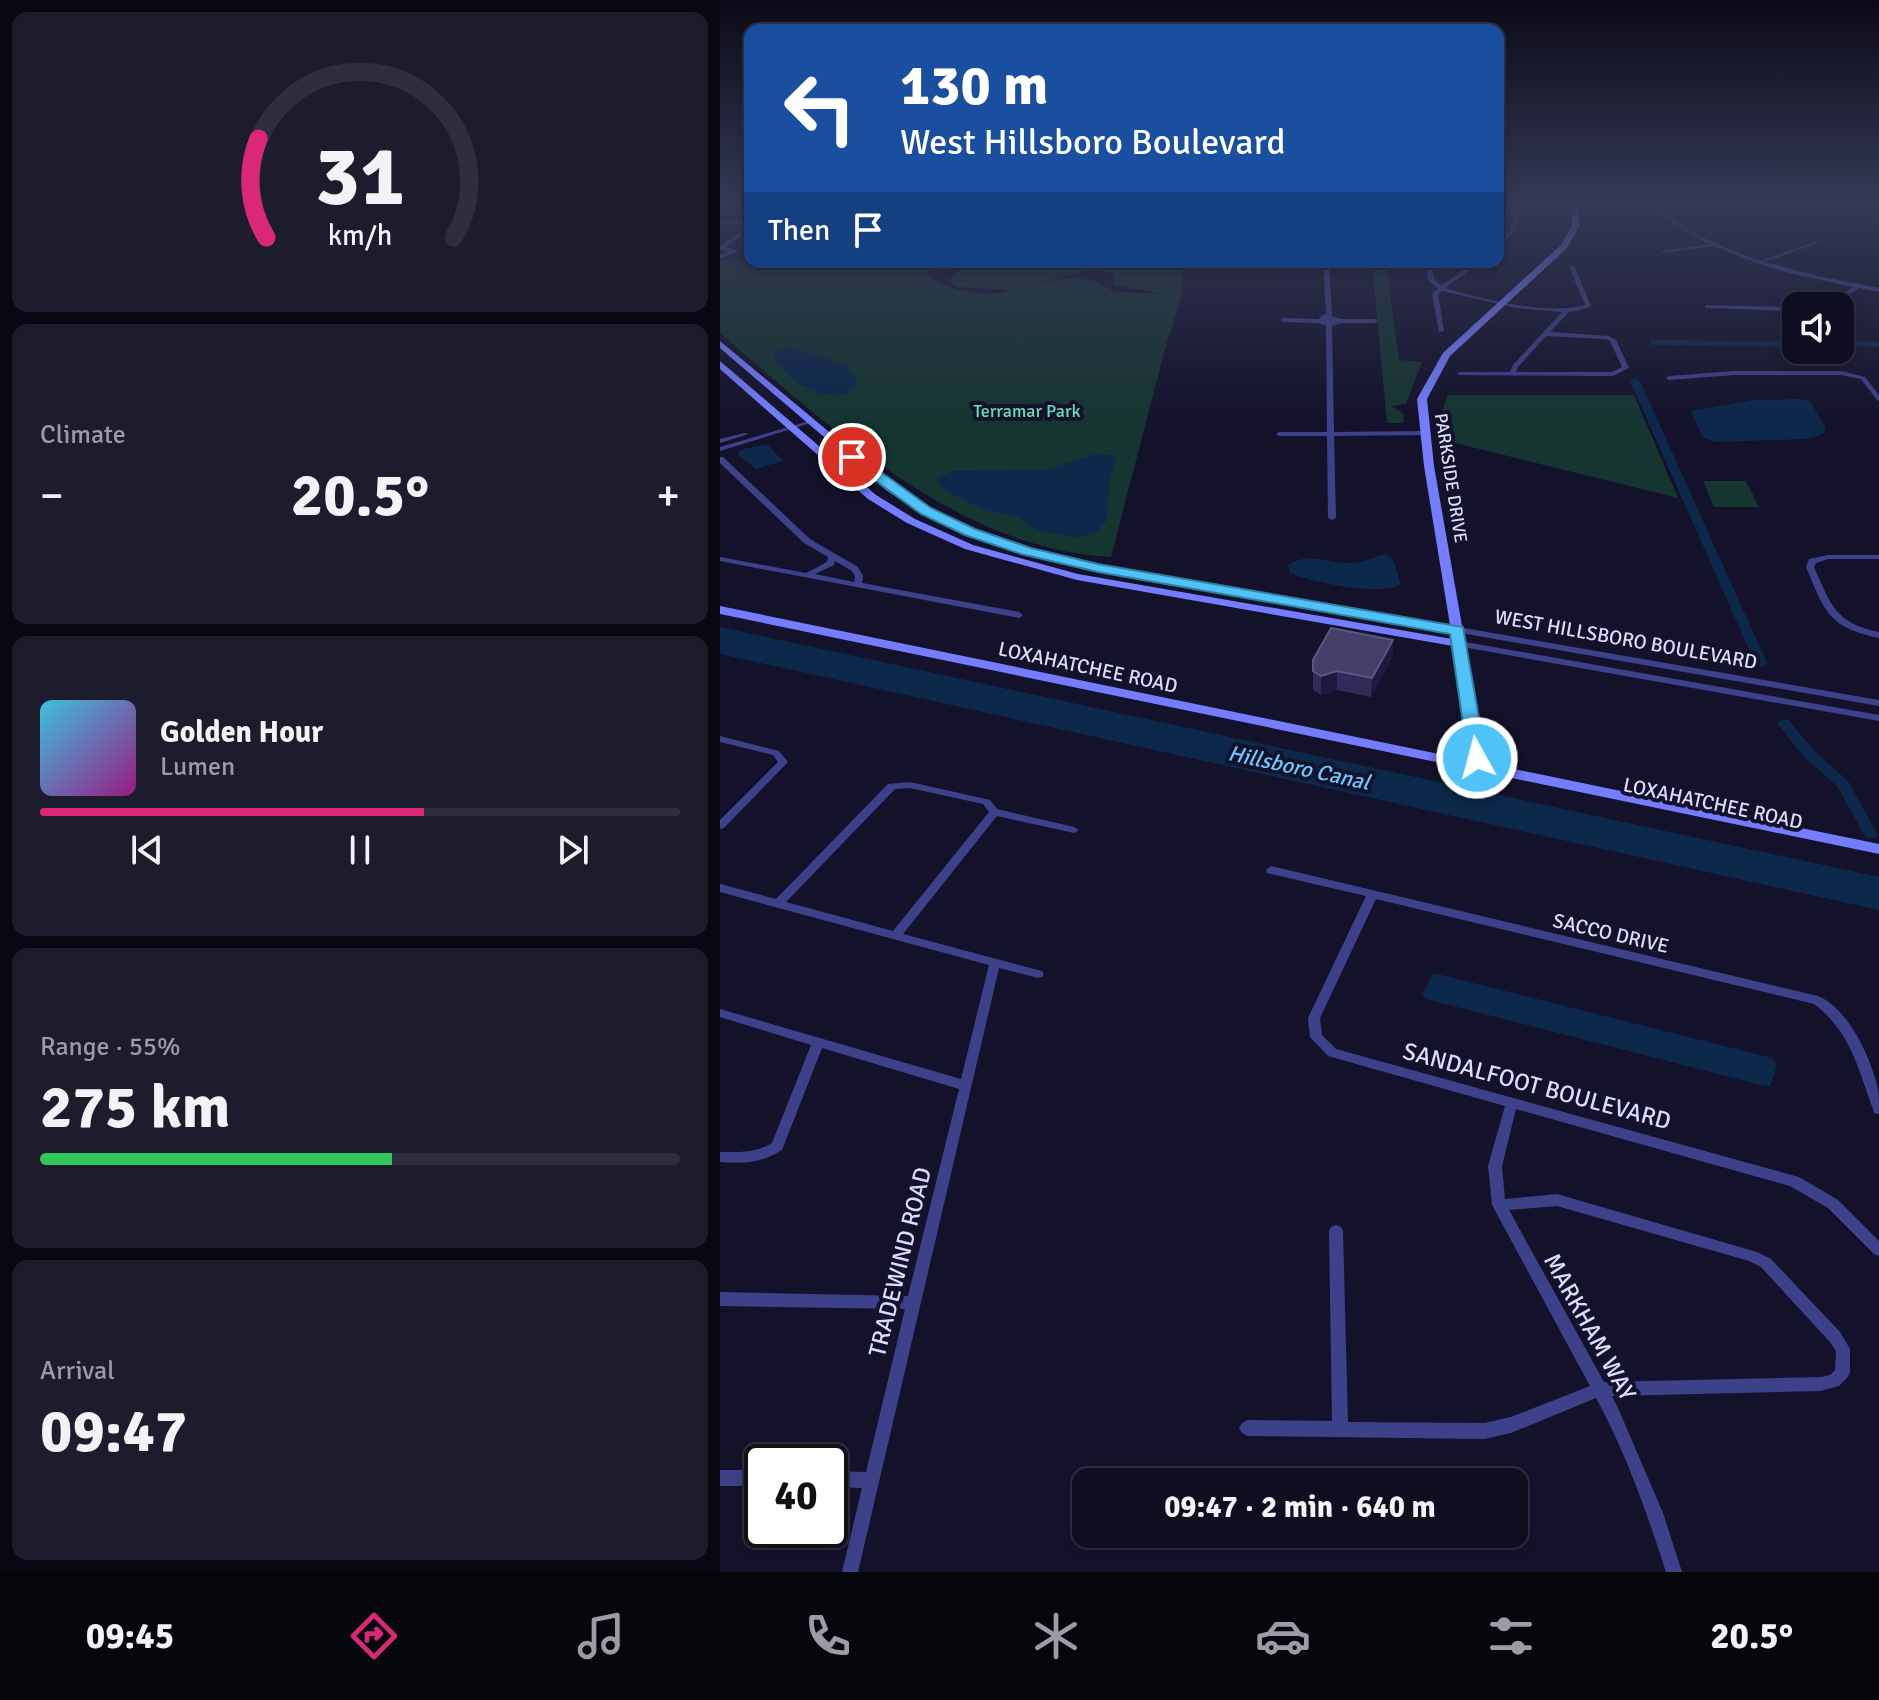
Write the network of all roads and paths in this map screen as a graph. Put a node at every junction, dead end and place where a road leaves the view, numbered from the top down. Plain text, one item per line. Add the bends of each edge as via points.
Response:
1 (1327, 273) edge
2 (1430, 273) edge
3 (1463, 273) edge
4 (1535, 273) edge
5 (1575, 273) edge
6 (1810, 273) edge
7 (1858, 286) junction
8 (1441, 289) junction
9 (1879, 290) edge
10 (1850, 292) edge
11 (1506, 300) junction
12 (1707, 307) dead end
13 (1782, 309) edge
14 (1567, 310) junction
15 (1283, 320) dead end
16 (1329, 320) junction
17 (1375, 321) dead end
18 (1441, 331) dead end
19 (1545, 334) junction
20 (720, 344) edge
21 (720, 364) edge
22 (1460, 374) dead end
23 (1512, 374) junction
24 (1669, 378) dead end
25 (1879, 399) edge
26 (809, 420) junction
27 (790, 425) junction
28 (1424, 433) junction
29 (1279, 434) dead end
30 (1330, 434) junction
31 (720, 441) edge
32 (720, 449) edge
33 (720, 459) edge
34 (724, 471) edge
35 (1332, 518) dead end
36 (832, 556) junction
37 (1879, 557) edge
38 (720, 559) edge
39 (807, 575) junction
40 (857, 585) junction
41 (720, 610) edge
42 (1019, 615) dead end
43 (1458, 630) junction
44 (1879, 635) edge
45 (1460, 644) junction
46 (1879, 703) edge
47 (1879, 718) edge
48 (720, 739) edge
49 (1473, 768) junction
50 (994, 812) junction
51 (720, 826) edge
52 (1074, 830) dead end
53 (1879, 849) edge
54 (1879, 859) edge
55 (1271, 870) dead end
56 (720, 888) edge
57 (1372, 896) junction
58 (778, 904) junction
59 (895, 936) junction
60 (995, 962) junction
61 (1038, 974) dead end
62 (720, 1013) edge
63 (818, 1042) junction
64 (966, 1086) junction
65 (1512, 1102) junction
66 (1879, 1109) edge
67 (720, 1157) edge
68 (1499, 1205) junction
69 (1336, 1231) dead end
70 (1879, 1250) edge
71 (720, 1299) edge
72 (913, 1303) junction
73 (1600, 1389) junction
74 (1247, 1428) dead end
75 (1340, 1430) junction
76 (720, 1478) edge
77 (744, 1478) edge
78 (848, 1479) edge
79 (871, 1480) junction
80 (850, 1572) edge
81 (1674, 1572) edge

1 - 16 street
2 - 8 street
3 - 8 street
4 - 11 street, PARKSIDE DRIVE
5 - 14 street via 1588,306
6 - 7 street
7 - 9 street
7 - 10 street
8 - 11 street
8 - 18 street via 1435,294
11 - 14 street
11 - 28 street, PARKSIDE DRIVE via 1434,371 1422,399
12 - 13 street
14 - 19 street
15 - 16 street
16 - 17 street
16 - 30 street
19 - 23 street
19 - 23 street via 1607,337 1626,368
20 - 26 street, WEST HILLSBORO BOULEVARD
21 - 27 street, WEST HILLSBORO BOULEVARD
22 - 23 street
24 - 25 street via 1850,374 1863,378
26 - 27 street
26 - 43 street, WEST HILLSBORO BOULEVARD via 905,499 998,542 1098,568
27 - 31 street
27 - 32 street
27 - 45 street, WEST HILLSBORO BOULEVARD via 890,509 996,557 1091,580
28 - 30 street
28 - 43 street, PARKSIDE DRIVE
29 - 30 street
30 - 35 street
33 - 34 street
34 - 36 street
36 - 39 street via 822,570
36 - 40 street via 855,569
37 - 44 street via 1823,557 1810,564 1838,622
38 - 39 street
39 - 40 street
40 - 42 street
41 - 49 street, LOXAHATCHEE ROAD
43 - 45 street, PARKSIDE DRIVE
43 - 46 street, WEST HILLSBORO BOULEVARD
45 - 47 street, WEST HILLSBORO BOULEVARD
45 - 49 street, PARKSIDE DRIVE via 1477,751
48 - 51 street via 776,753 783,762
49 - 53 street, LOXAHATCHEE ROAD
49 - 54 street, LOXAHATCHEE ROAD
50 - 52 street
50 - 58 street via 986,802 910,785 892,786
50 - 59 street
55 - 57 street, SACCO DRIVE
56 - 58 street
57 - 65 street, SANDALFOOT BOULEVARD via 1314,1018 1316,1037 1332,1053
57 - 66 street, SACCO DRIVE via 1818,1000 1837,1012 1848,1028
58 - 59 street
59 - 60 street
60 - 61 street
60 - 64 street, TRADEWIND ROAD
62 - 63 street
63 - 64 street
63 - 67 street via 777,1146 751,1158
64 - 72 street, TRADEWIND ROAD
65 - 68 street, MARKHAM WAY via 1495,1166
65 - 70 street, SANDALFOOT BOULEVARD via 1794,1181 1833,1204
68 - 73 street, MARKHAM WAY
68 - 73 street via 1557,1200 1752,1256 1766,1263 1835,1337 1845,1363 1834,1381 1821,1384
69 - 75 street
71 - 72 street
72 - 79 street, TRADEWIND ROAD
73 - 75 street via 1484,1431
73 - 81 street, MARKHAM WAY via 1632,1454
74 - 75 street
76 - 77 street
78 - 79 street
79 - 80 street, TRADEWIND ROAD

